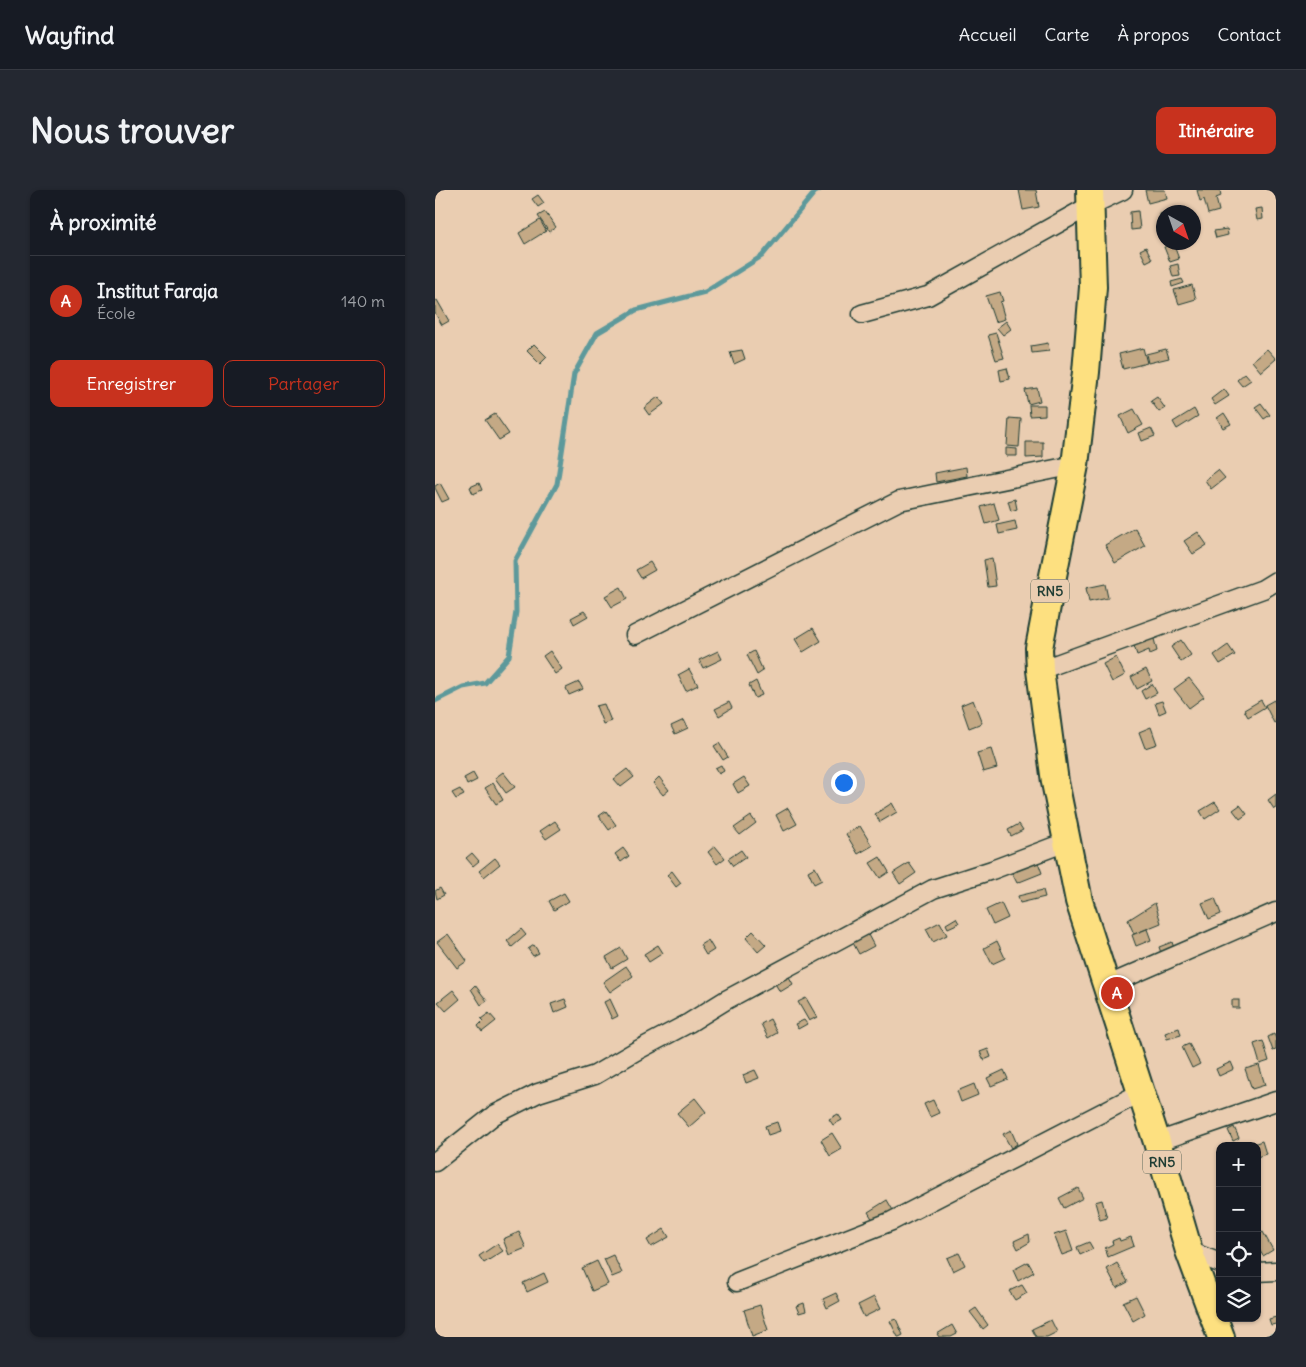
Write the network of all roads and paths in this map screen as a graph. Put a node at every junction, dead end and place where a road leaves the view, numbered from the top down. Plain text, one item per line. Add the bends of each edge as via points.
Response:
1 (1123, 190) edge
2 (1091, 197) edge
3 (862, 314) dead end
4 (1075, 466) junction
5 (1276, 581) edge
6 (635, 635) dead end
7 (1039, 670) junction
8 (1067, 842) junction
9 (1276, 912) edge
10 (1106, 986) junction
11 (1141, 1093) junction
12 (1276, 1101) edge
13 (1157, 1142) junction
14 (435, 1162) edge
15 (1189, 1251) junction
16 (1216, 1261) edge
17 (1276, 1270) edge
18 (1261, 1272) edge
19 (737, 1282) dead end
20 (1221, 1337) edge

1 - 2 street
2 - 3 street via 928,296
2 - 4 highway, RN5 via 1093,288
4 - 6 street via 899,501
4 - 7 highway, RN5 via 1041,640
5 - 7 street via 1263,589
7 - 8 highway, RN5
8 - 10 highway, RN5 via 1079,901
8 - 14 street via 933,888 595,1075 538,1093 494,1115
9 - 10 street
10 - 11 highway, RN5
11 - 13 highway, RN5
11 - 19 street via 892,1221
12 - 13 street
13 - 15 highway, RN5
15 - 16 street
15 - 20 highway, RN5
17 - 18 street

